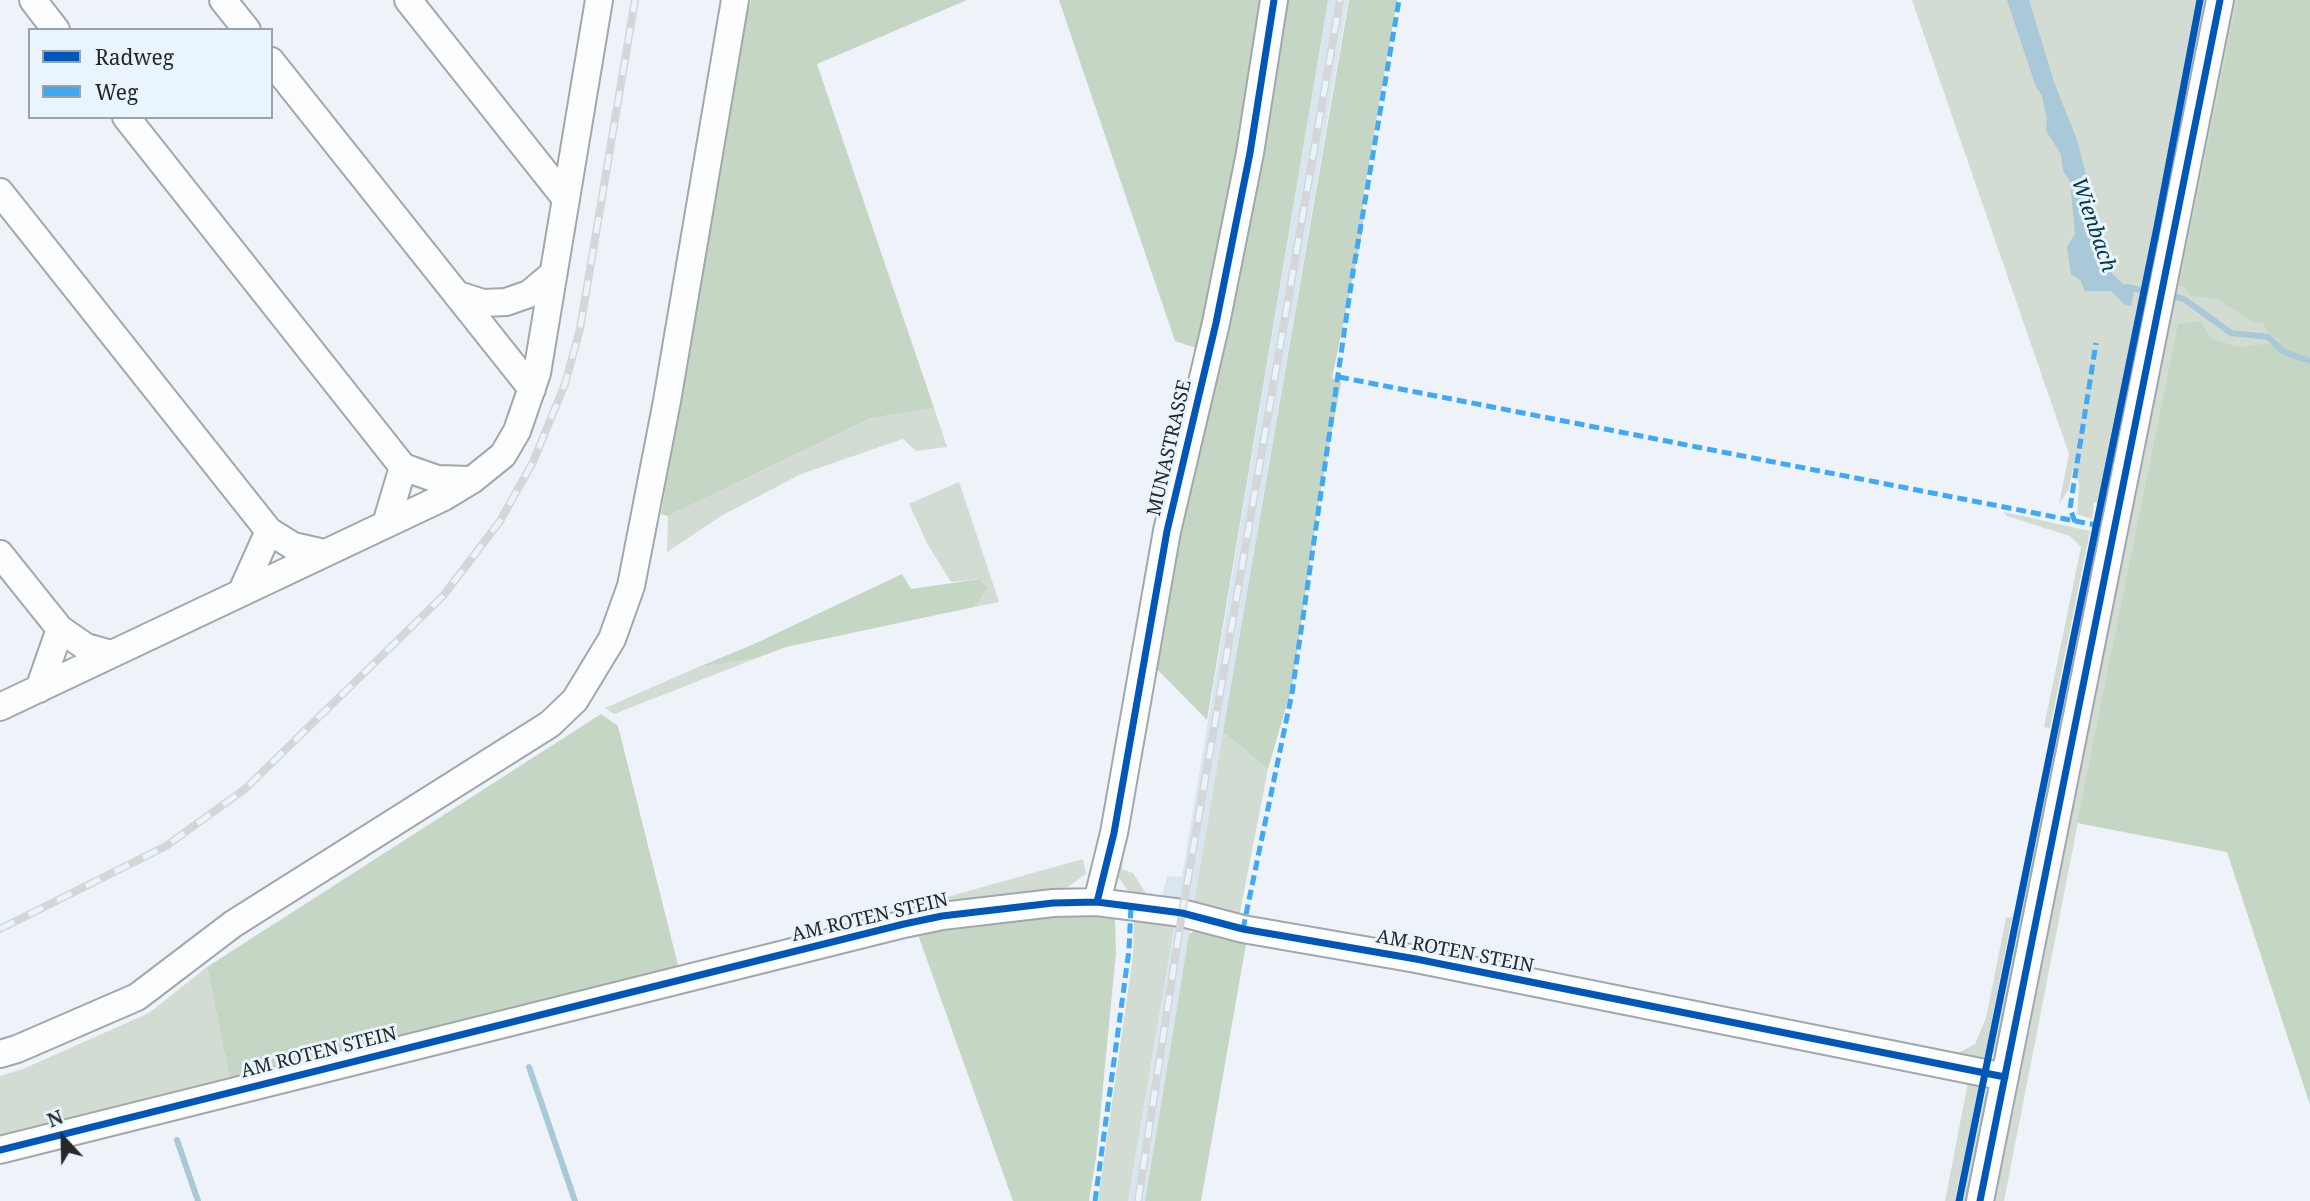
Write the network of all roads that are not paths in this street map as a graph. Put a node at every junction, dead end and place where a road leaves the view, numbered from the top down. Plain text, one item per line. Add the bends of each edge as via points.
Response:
1 (33, 0) edge
2 (223, 0) edge
3 (408, 0) edge
4 (735, 0) edge
5 (1274, 0) edge
6 (2220, 0) edge
7 (593, 5) edge
8 (55, 28) edge
9 (245, 28) edge
10 (273, 64) edge
11 (128, 119) edge
12 (0, 192) edge
13 (566, 199) junction
14 (553, 274) junction
15 (458, 295) junction
16 (532, 389) junction
17 (403, 467) junction
18 (472, 481) junction
19 (386, 524) junction
20 (269, 531) junction
21 (324, 553) junction
22 (0, 554) edge
23 (242, 591) junction
24 (60, 629) junction
25 (111, 654) junction
26 (39, 689) junction
27 (0, 707) edge
28 (1097, 902) junction
29 (0, 1054) edge
30 (2005, 1077) junction
31 (0, 1150) edge
32 (1980, 1201) edge

1 - 8 street
2 - 9 street
3 - 13 street
4 - 29 street via 631,586 612,639 575,700 550,724 233,924 137,997
5 - 28 street, MUNASTRASSE via 1250,153 1167,531 1114,834
6 - 30 street
7 - 13 street
10 - 15 street
11 - 17 street
12 - 20 street
13 - 14 street
14 - 15 street via 529,294 506,302 483,303
14 - 16 street
15 - 16 street
16 - 18 street via 517,431 502,455
17 - 18 street via 437,478
17 - 19 street
18 - 19 street
19 - 21 street
20 - 21 street via 293,546
20 - 23 street
21 - 23 street
22 - 24 street
23 - 25 street
24 - 25 street via 86,647
24 - 26 street
25 - 26 street
26 - 27 street
28 - 30 street, AM ROTEN STEIN via 1182,914
28 - 31 street, AM ROTEN STEIN via 1003,908 904,924
30 - 32 street

